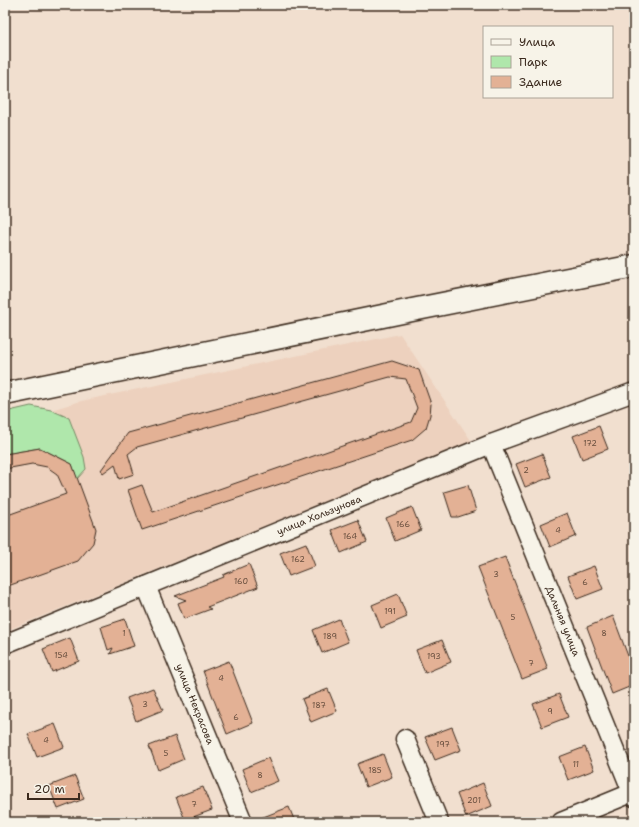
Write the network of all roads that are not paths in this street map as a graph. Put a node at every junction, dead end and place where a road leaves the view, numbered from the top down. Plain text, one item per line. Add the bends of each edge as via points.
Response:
1 (634, 266) edge
2 (634, 392) edge
3 (5, 394) edge
4 (491, 444) junction
5 (146, 586) junction
6 (5, 644) edge
7 (405, 739) dead end
8 (633, 794) edge
9 (243, 822) edge
10 (439, 822) edge
11 (560, 822) edge

1 - 3 main road
2 - 4 street, улица Хользунова
4 - 5 street, улица Хользунова
4 - 8 street, Дальняя улица
5 - 6 street, улица Хользунова
5 - 9 street, улица Некрасова
7 - 10 street
8 - 11 street

